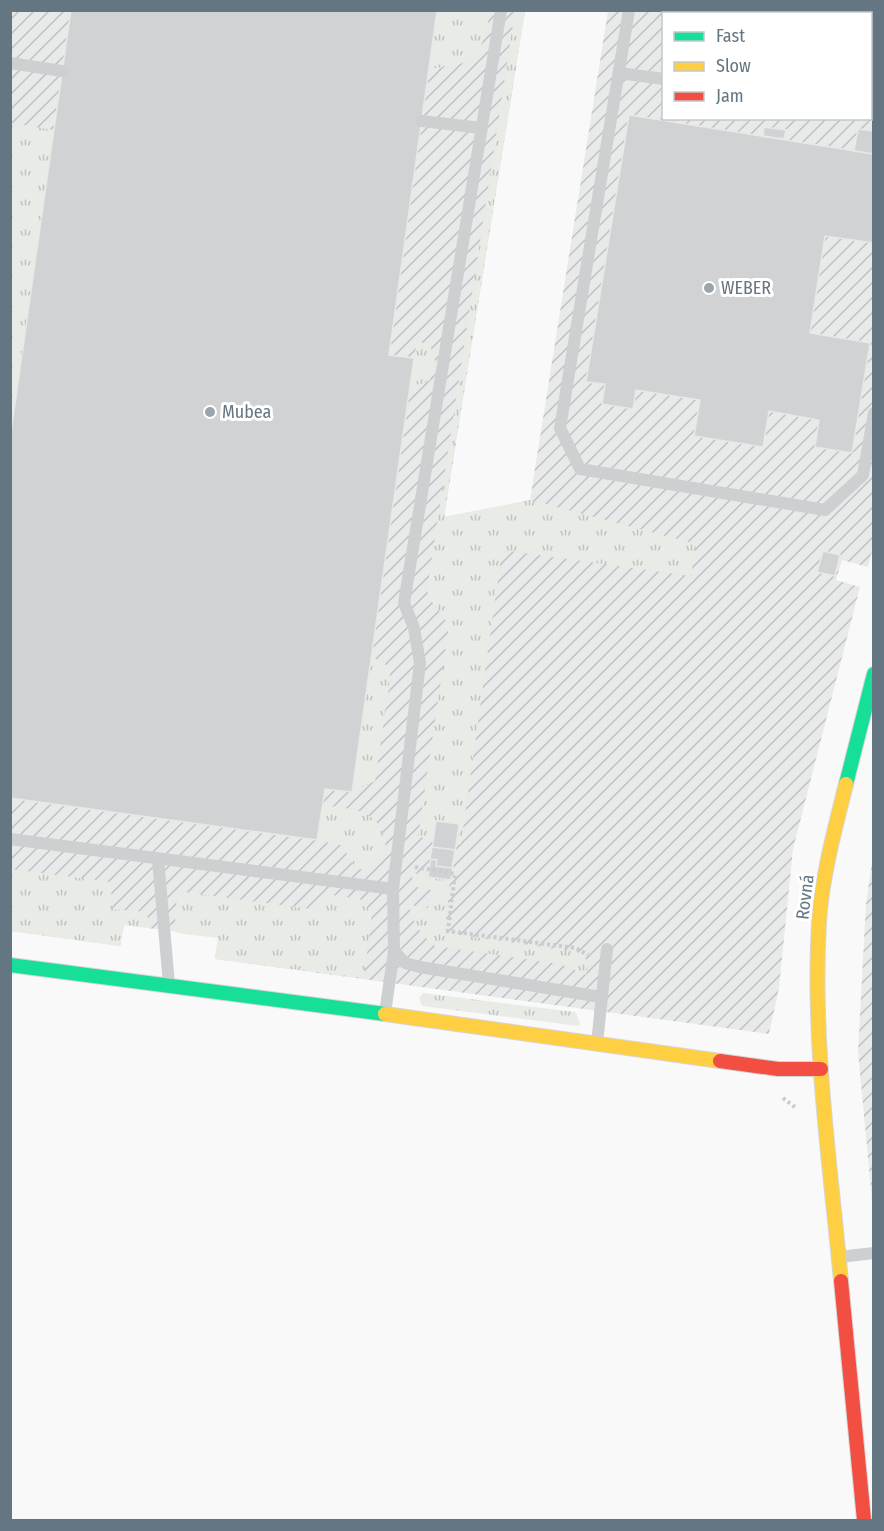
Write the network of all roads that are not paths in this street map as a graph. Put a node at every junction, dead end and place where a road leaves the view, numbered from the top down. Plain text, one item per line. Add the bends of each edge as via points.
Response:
1 (501, 10) edge
2 (629, 10) edge
3 (10, 63) edge
4 (62, 71) dead end
5 (619, 73) junction
6 (662, 79) edge
7 (422, 121) dead end
8 (482, 128) junction
9 (873, 412) edge
10 (873, 674) edge
11 (10, 838) edge
12 (158, 859) junction
13 (393, 889) junction
14 (606, 950) dead end
15 (394, 951) junction
16 (10, 965) edge
17 (169, 986) junction
18 (602, 997) junction
19 (384, 1014) junction
20 (597, 1044) junction
21 (821, 1069) junction
22 (873, 1253) edge
23 (838, 1257) junction
24 (864, 1521) edge

1 - 8 lane
2 - 5 lane
3 - 4 lane
5 - 6 lane
5 - 9 lane via 560,428 580,469 825,510 863,476
7 - 8 lane
8 - 13 lane via 404,603 414,628 420,663
10 - 21 street, Rovná via 835,822 825,880 817,964
11 - 12 lane
12 - 13 lane
12 - 17 lane
13 - 15 lane
14 - 18 lane
15 - 18 lane via 405,963 420,967
15 - 19 lane
16 - 17 street
17 - 19 street
18 - 20 lane
19 - 20 street
20 - 21 street via 778,1069
21 - 23 street, Rovná
22 - 23 lane
23 - 24 street, Rovná

